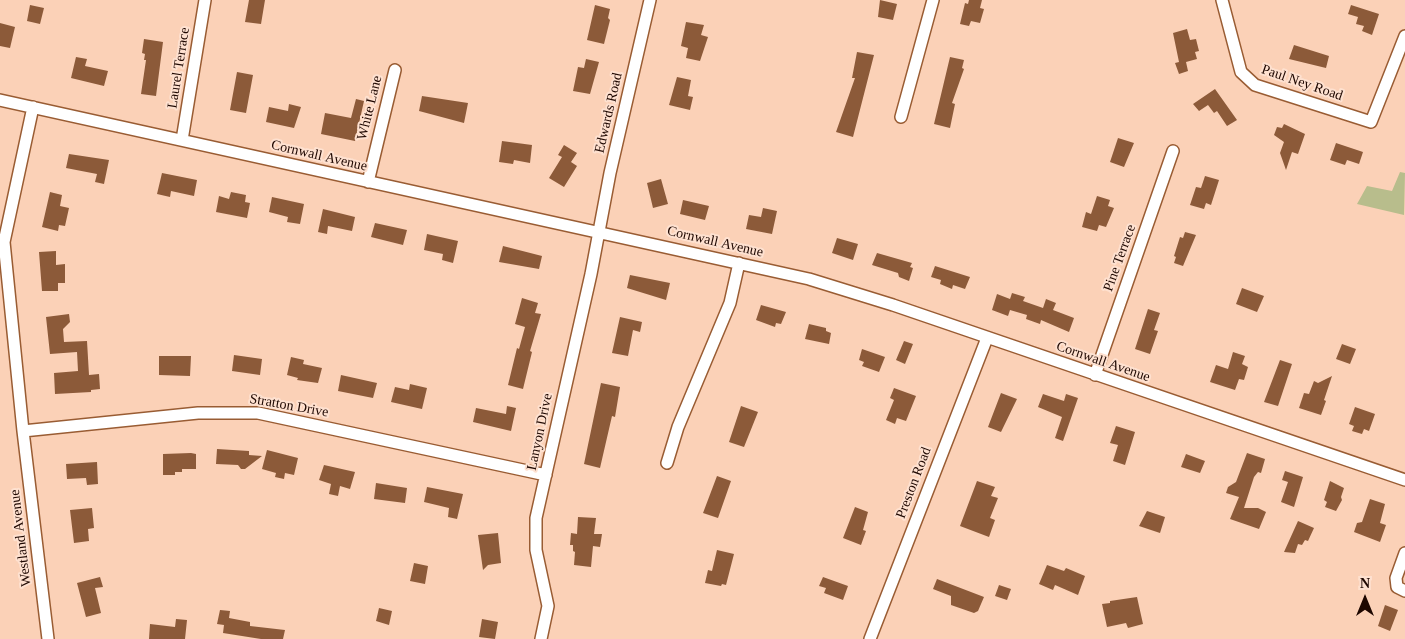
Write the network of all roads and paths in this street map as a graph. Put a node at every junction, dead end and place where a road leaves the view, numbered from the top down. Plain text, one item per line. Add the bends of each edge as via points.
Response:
1 (204, 0) edge
2 (650, 0) edge
3 (933, 0) edge
4 (1222, 0) edge
5 (1405, 36) edge
6 (395, 70) dead end
7 (0, 100) edge
8 (33, 108) junction
9 (901, 117) dead end
10 (182, 140) junction
11 (1173, 151) dead end
12 (368, 182) junction
13 (599, 232) junction
14 (739, 263) junction
15 (986, 338) junction
16 (1095, 375) junction
17 (23, 431) junction
18 (667, 463) dead end
19 (546, 475) junction
20 (1405, 480) edge
21 (1405, 553) edge
22 (1405, 591) edge
23 (48, 639) edge
24 (542, 639) edge
25 (870, 639) edge

1 - 10 street, Laurel Terrace
2 - 13 street, Edwards Road
3 - 9 street
4 - 5 street, Paul Ney Road via 1240,72 1255,85 1371,122
6 - 12 street, White Lane
7 - 8 street, Cornwall Avenue
8 - 10 street, Cornwall Avenue
8 - 17 street, Westland Avenue via 4,242
10 - 12 street, Cornwall Avenue
11 - 16 street, Pine Terrace
12 - 13 street, Cornwall Avenue
13 - 14 street, Cornwall Avenue
13 - 19 street, Lanyon Drive
14 - 15 street, Cornwall Avenue via 847,290
14 - 18 street via 730,303 678,427
15 - 16 street, Cornwall Avenue
15 - 25 street, Preston Road
16 - 20 street, Cornwall Avenue
17 - 19 street, Stratton Drive via 198,413 258,413
17 - 23 street, Westland Avenue
19 - 24 street, Lanyon Drive via 535,535 548,606
21 - 22 street via 1396,578 1397,587

